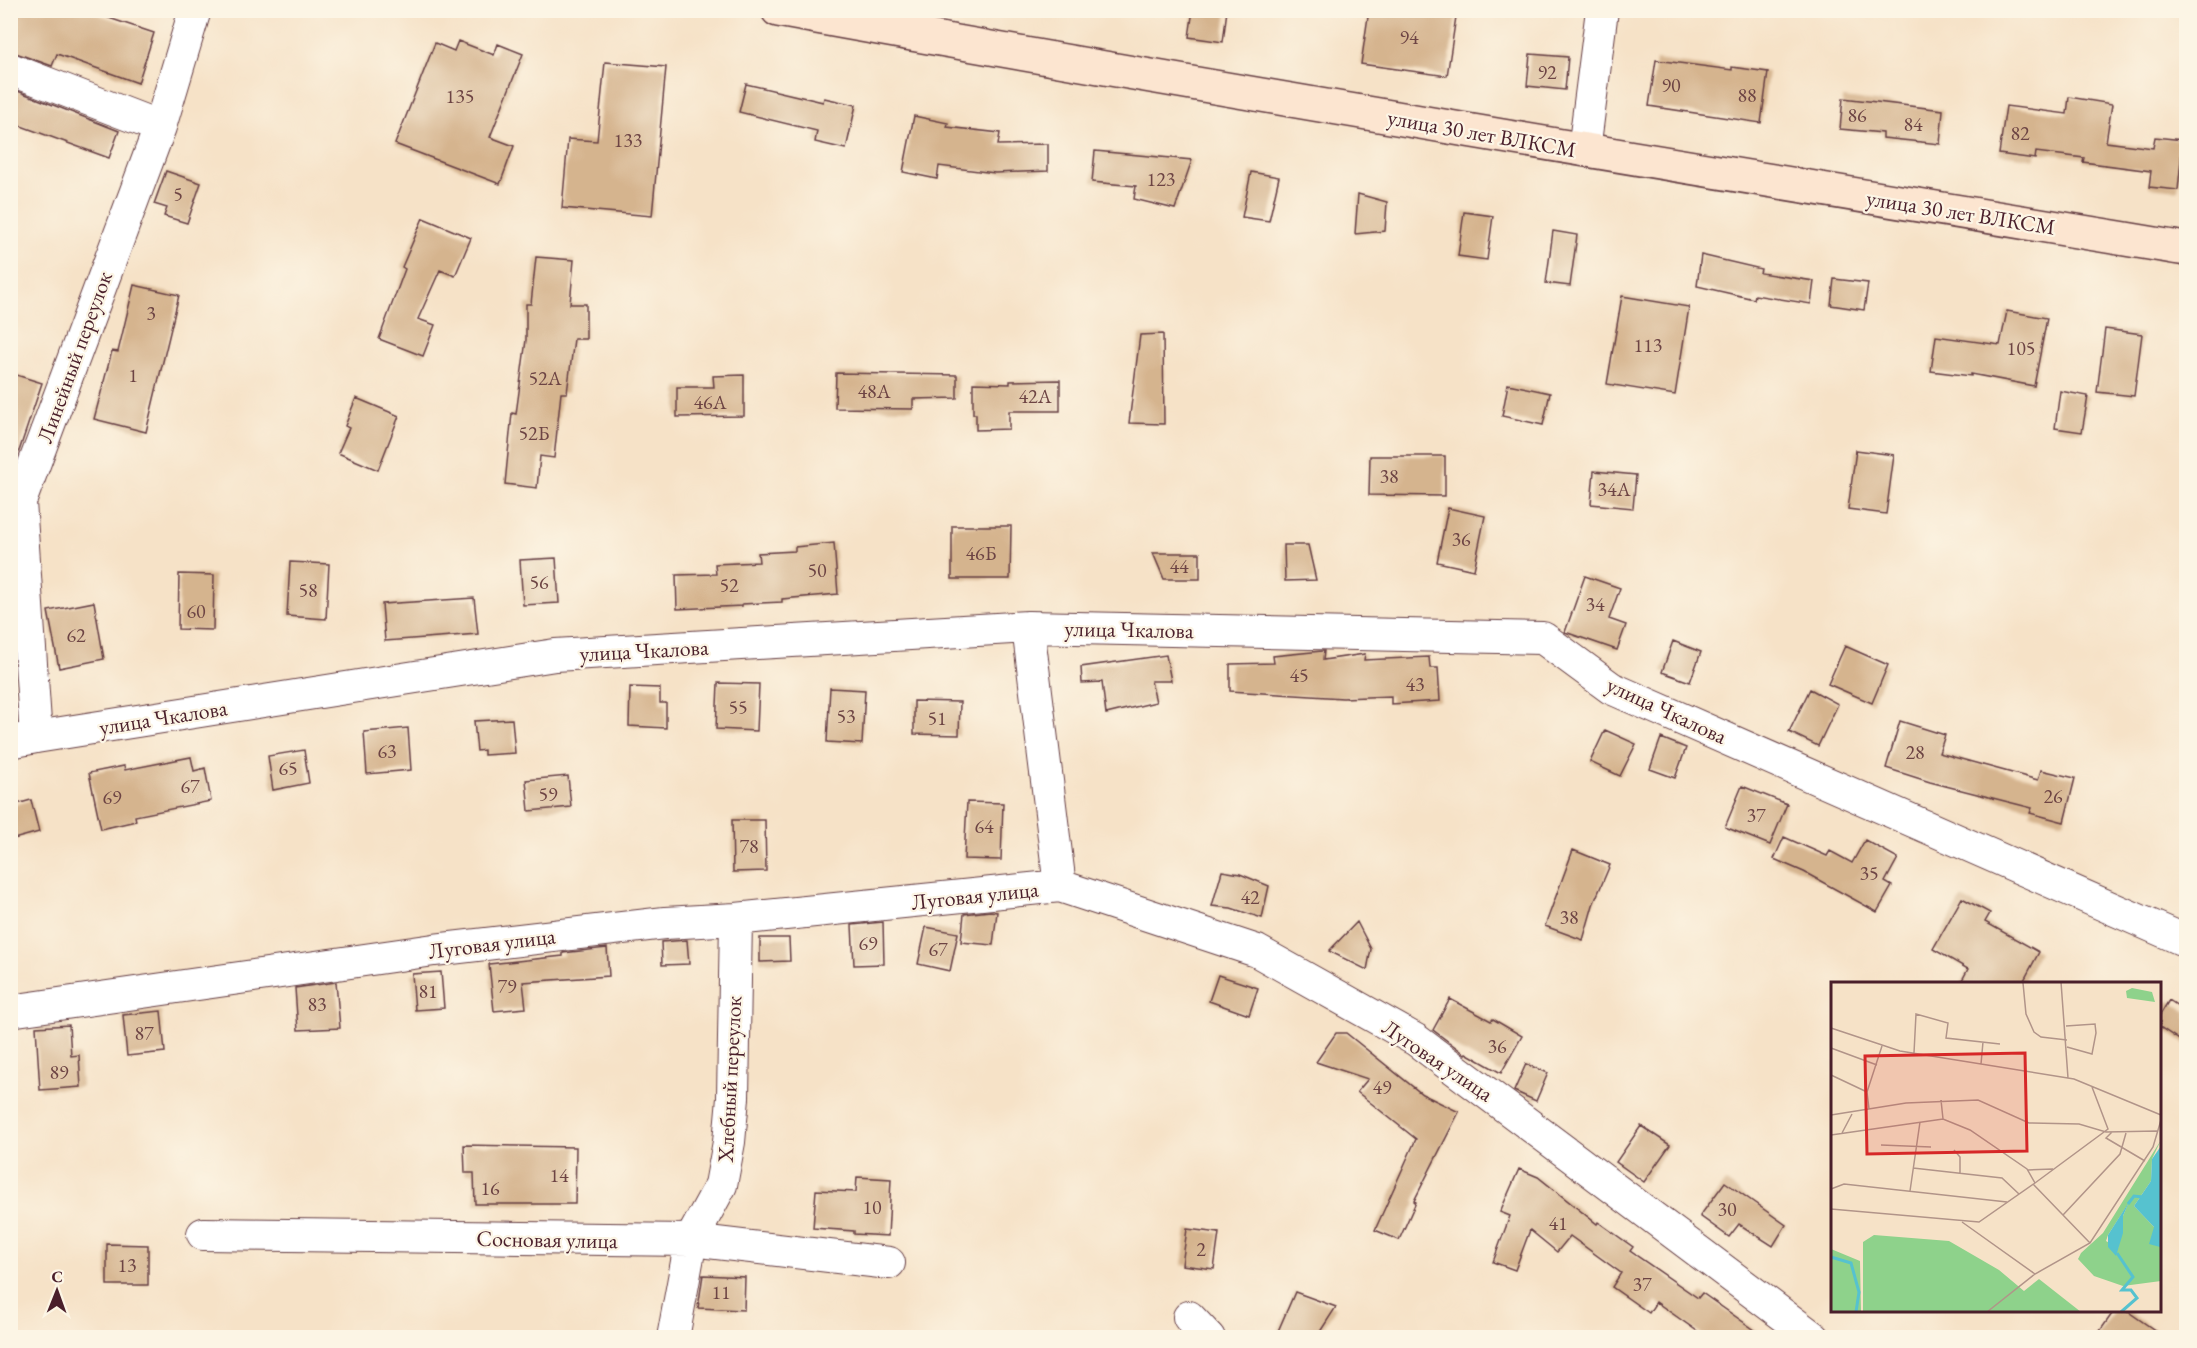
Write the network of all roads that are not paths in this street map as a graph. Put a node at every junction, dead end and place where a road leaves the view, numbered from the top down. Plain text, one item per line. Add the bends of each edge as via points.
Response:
1 (195, 10) edge
2 (778, 10) edge
3 (1602, 10) edge
4 (10, 69) edge
5 (159, 127) junction
6 (1584, 150) junction
7 (2187, 249) edge
8 (15, 498) edge
9 (1028, 627) junction
10 (23, 740) edge
11 (1060, 886) junction
12 (736, 919) junction
13 (2187, 940) edge
14 (10, 1011) edge
15 (203, 1234) dead end
16 (691, 1240) junction
17 (889, 1263) dead end
18 (673, 1338) edge
19 (1814, 1338) edge

1 - 5 street, Линейный переулок
2 - 6 main road, улица 30 лет ВЛКСМ
3 - 6 street
4 - 5 street
5 - 8 street, Линейный переулок
6 - 7 main road, улица 30 лет ВЛКСМ
8 - 10 street, Линейный переулок
9 - 10 street, улица Чкалова via 555,655
9 - 11 street
9 - 13 street, улица Чкалова via 1543,638 1611,688
11 - 12 street, Луговая улица
11 - 19 street, Луговая улица via 1257,951 1416,1040
12 - 14 street, Луговая улица via 665,923 434,950
12 - 16 street, Хлебный переулок via 729,1142 721,1185
15 - 16 street, Сосновая улица
16 - 17 street, Сосновая улица
16 - 18 street, Хлебный переулок

